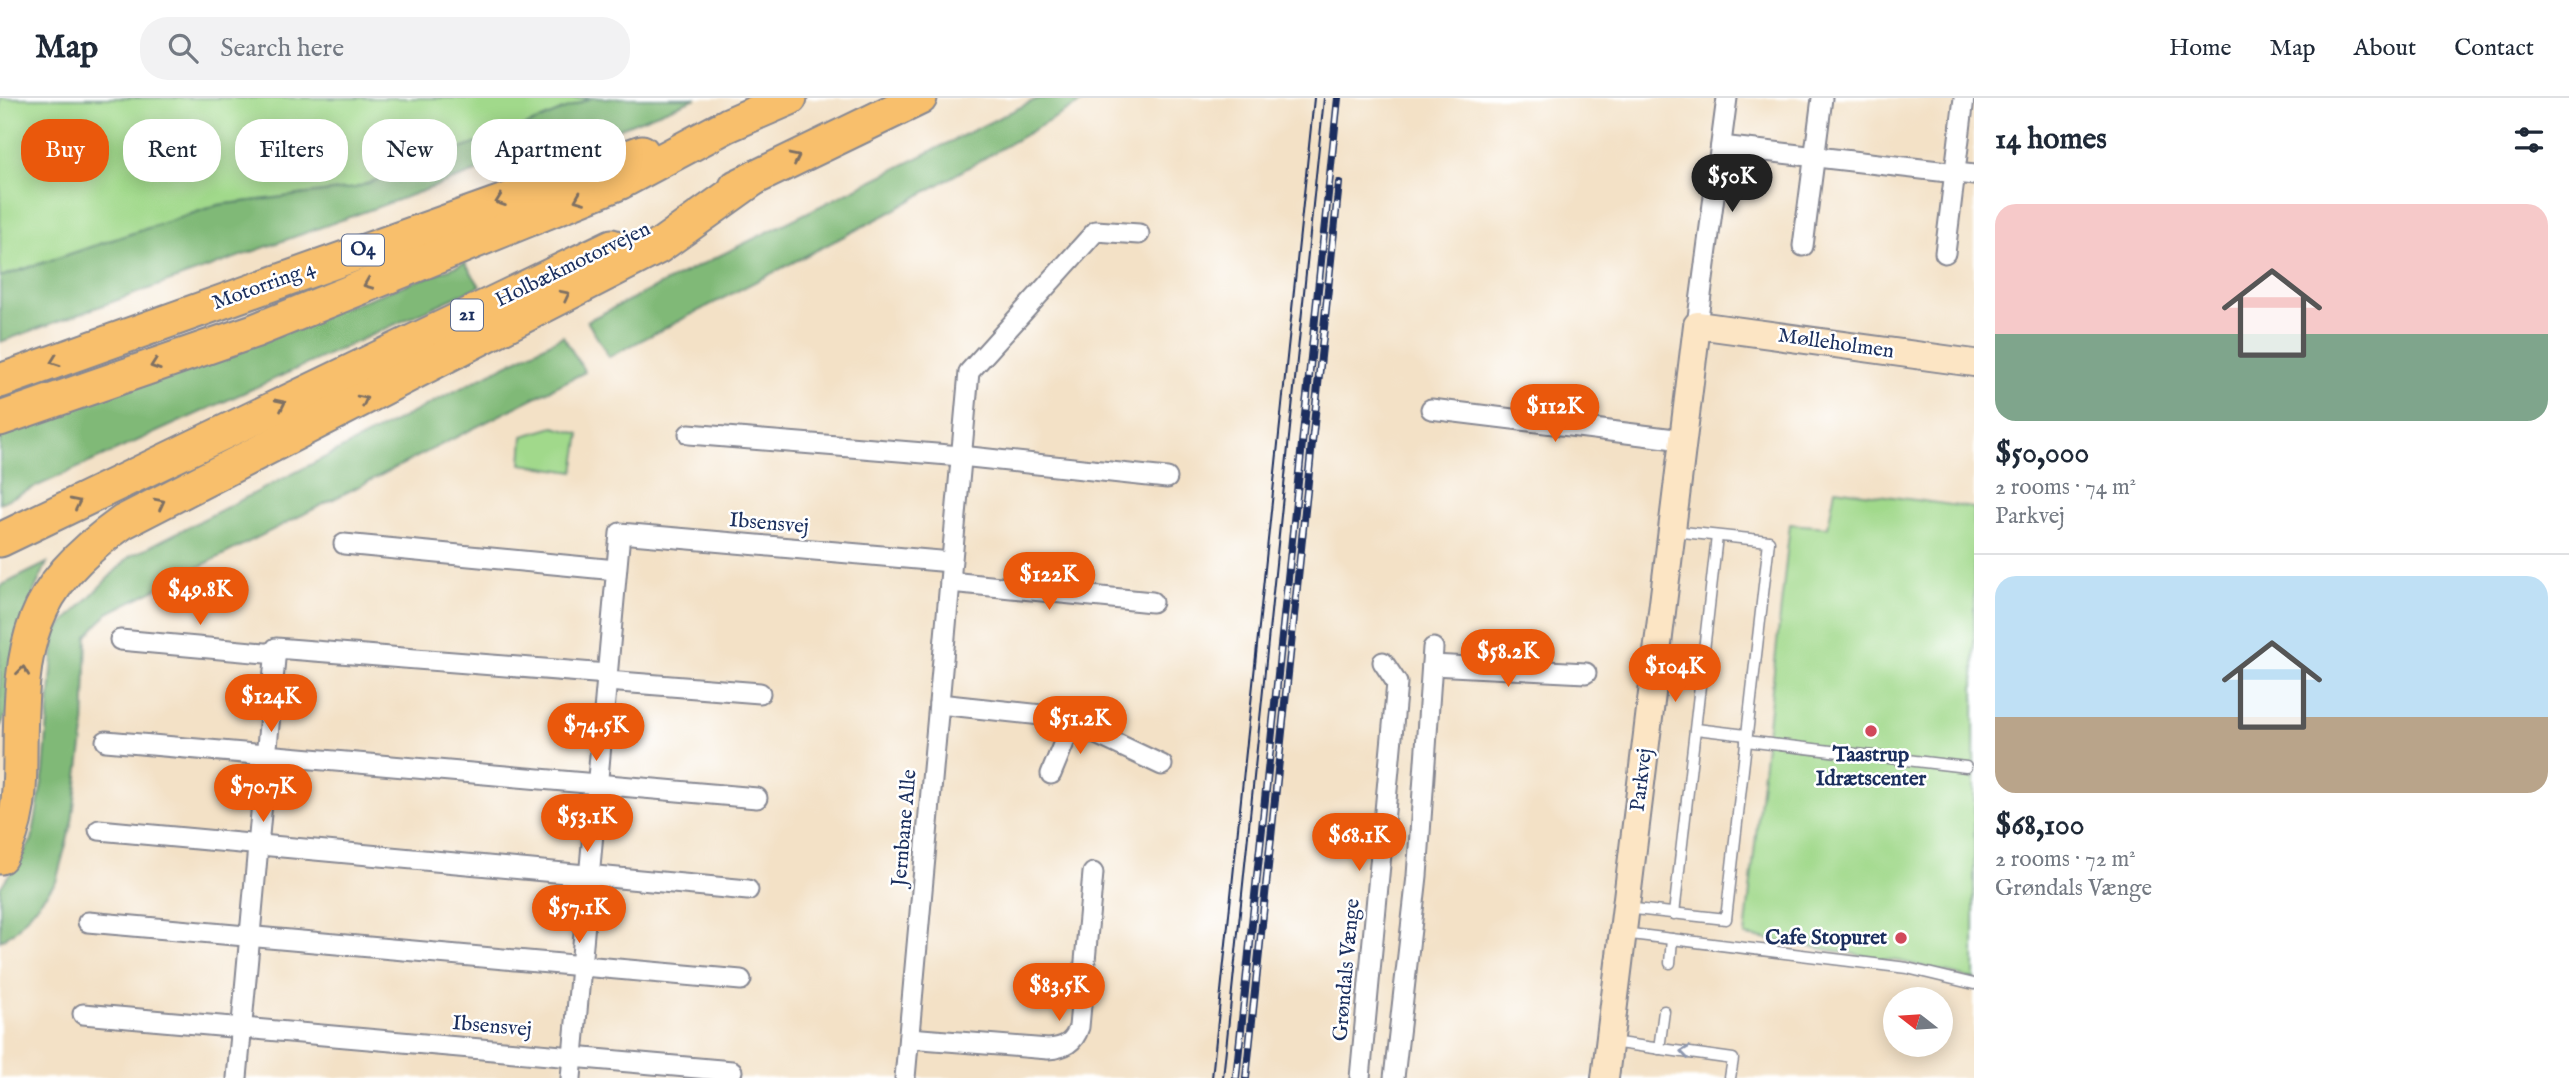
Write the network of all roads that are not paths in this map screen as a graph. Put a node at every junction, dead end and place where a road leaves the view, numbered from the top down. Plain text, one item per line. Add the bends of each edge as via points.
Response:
1 (790, 98) edge
2 (920, 98) edge
3 (1727, 98) edge
4 (1822, 98) edge
5 (1964, 98) edge
6 (728, 125) junction
7 (1721, 146) junction
8 (1814, 156) junction
9 (1965, 174) edge
10 (756, 177) junction
11 (1139, 234) dead end
12 (1803, 246) dead end
13 (1945, 253) dead end
14 (1697, 325) junction
15 (1974, 363) edge
16 (1, 380) edge
17 (1431, 409) dead end
18 (0, 419) edge
19 (689, 434) dead end
20 (1683, 440) junction
21 (961, 456) junction
22 (1167, 478) dead end
23 (1672, 531) junction
24 (1717, 536) junction
25 (5, 537) edge
26 (344, 544) dead end
27 (617, 570) junction
28 (951, 572) junction
29 (1152, 602) dead end
30 (120, 640) dead end
31 (276, 654) junction
32 (1383, 662) dead end
33 (1586, 673) dead end
34 (607, 678) junction
35 (760, 693) dead end
36 (939, 704) junction
37 (1072, 723) junction
38 (1696, 729) junction
39 (1746, 738) junction
40 (106, 741) dead end
41 (267, 754) junction
42 (1162, 765) dead end
43 (1966, 767) dead end
44 (1051, 774) dead end
45 (598, 783) junction
46 (757, 797) dead end
47 (99, 830) dead end
48 (258, 844) junction
49 (0, 857) edge
50 (1093, 873) dead end
51 (590, 874) junction
52 (748, 890) dead end
53 (1674, 914) junction
54 (1624, 920) junction
55 (88, 922) dead end
56 (250, 936) junction
57 (1672, 939) junction
58 (1670, 964) dead end
59 (582, 966) junction
60 (741, 980) dead end
61 (1974, 984) edge
62 (1664, 1011) dead end
63 (83, 1014) dead end
64 (242, 1028) junction
65 (909, 1038) junction
66 (1609, 1042) junction
67 (1659, 1049) junction
68 (573, 1057) junction
69 (732, 1071) dead end
70 (237, 1078) edge
71 (571, 1078) edge
72 (905, 1078) edge
73 (1360, 1078) edge
74 (1394, 1078) edge
75 (1605, 1078) edge
76 (1730, 1078) edge

1 - 6 highway
10 -> 2 highway, Holbækmotorvejen / 21
3 - 7 street, Parkvej
4 - 8 street
5 - 9 street
6 -> 16 highway, Motorring 4 / O4 via 611,161
6 -> 18 highway via 621,182 267,326
7 - 8 street
7 - 14 street, Parkvej
8 - 9 street
8 - 12 street
9 - 13 street
25 -> 10 highway, Holbækmotorvejen / 21
49 -> 10 highway via 9,842 20,797 20,692 26,648 43,604 63,572 91,544 123,522 658,247
11 - 21 street, Jernbane Alle via 1096,230 970,369
14 - 15 street, Mølleholmen
14 - 20 street, Parkvej
17 - 20 street
19 - 21 street
20 - 23 street, Parkvej
21 - 22 street
21 - 28 street, Jernbane Alle
23 - 24 lane
23 - 54 street, Parkvej
24 - 38 lane
24 - 39 lane via 1769,541
26 - 27 street
27 - 28 street, Ibsensvej via 620,533
27 - 34 street, Ibsensvej
28 - 29 street
28 - 36 street, Jernbane Alle
30 - 31 street
31 - 34 street via 276,648
31 - 41 street
32 - 73 street, Grøndals Vænge via 1397,683
33 - 74 street via 1432,657 1417,876
34 - 35 street
34 - 45 street, Ibsensvej
36 - 37 street via 1060,717
36 - 65 street, Jernbane Alle
37 - 42 street
37 - 44 street
38 - 39 lane
38 - 53 lane
39 - 43 lane
39 - 53 lane via 1726,919
40 - 41 street
41 - 45 street
41 - 48 street
45 - 46 street
45 - 51 street, Ibsensvej
47 - 48 street
48 - 51 street
48 - 56 street
50 - 65 street via 1079,1027 1072,1040 1058,1049 1048,1049
51 - 52 street
51 - 59 street, Ibsensvej
53 - 54 lane
54 - 57 lane
54 - 66 street, Parkvej
55 - 56 street
56 - 59 street
56 - 64 street
57 - 58 lane
57 - 61 lane via 1907,968
59 - 60 street
59 - 68 street, Ibsensvej
62 - 67 lane
63 - 64 street, Ibsensvej
64 - 68 street, Ibsensvej
64 - 70 street
65 - 72 street, Jernbane Alle
66 - 67 lane
66 - 75 street, Parkvej
76 -> 67 lane via 1733,1059
68 - 69 street, Ibsensvej
68 - 71 street, Ibsensvej

